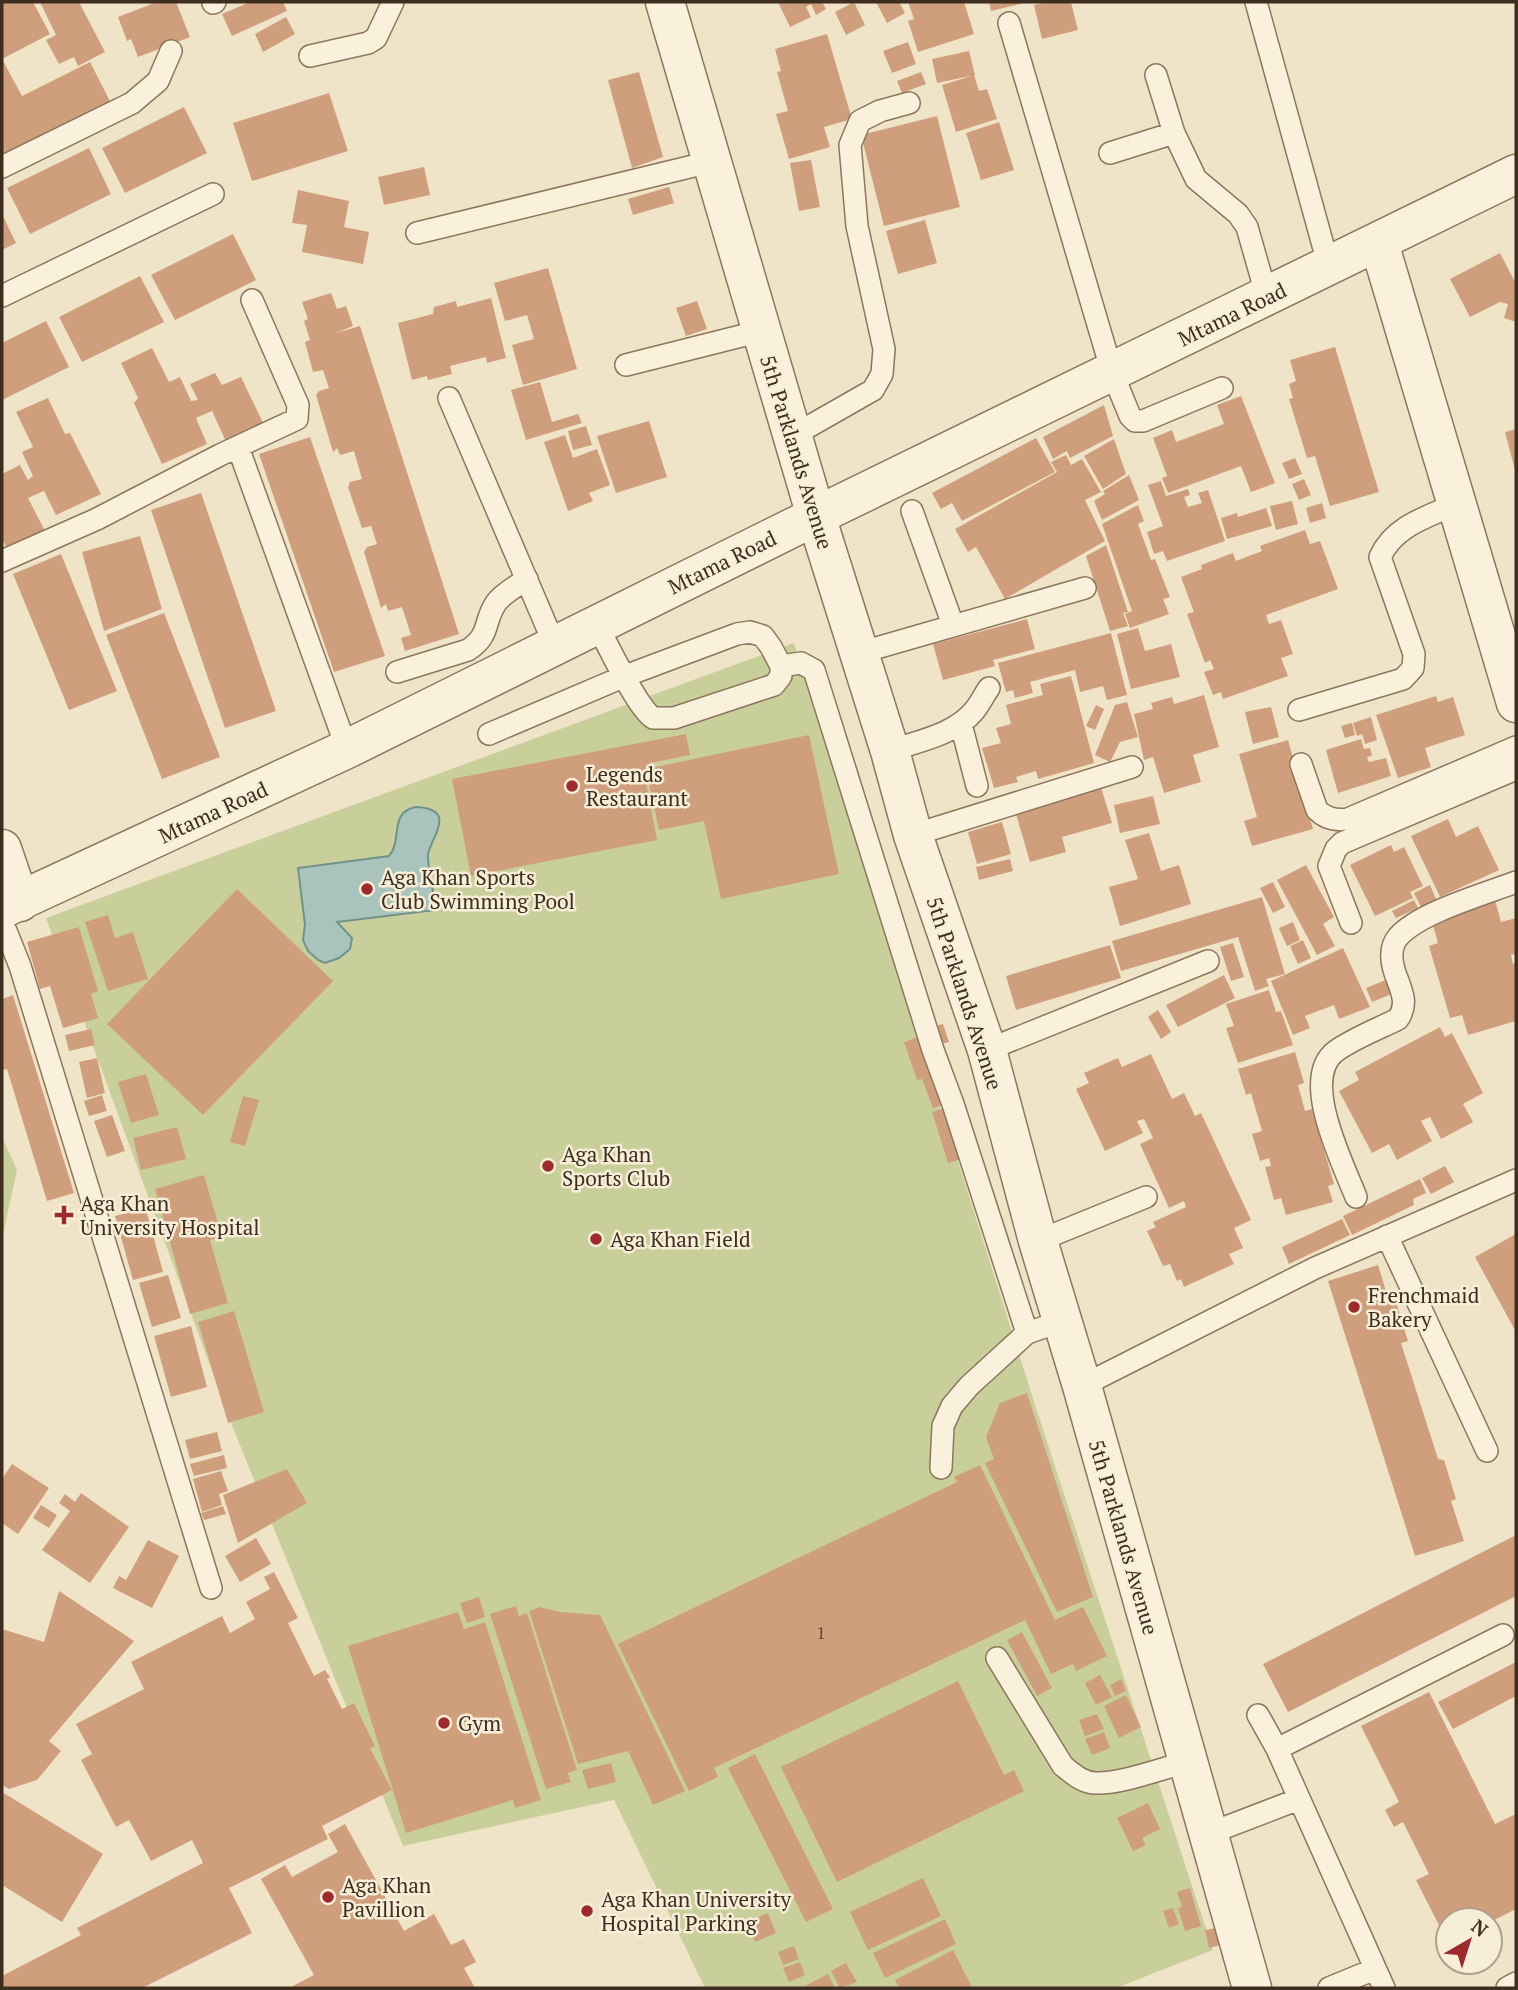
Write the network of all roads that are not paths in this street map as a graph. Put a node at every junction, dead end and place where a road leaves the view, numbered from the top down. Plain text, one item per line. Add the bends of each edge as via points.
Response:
1 (393, 2) edge
2 (664, 2) edge
3 (1256, 2) edge
4 (1009, 23) dead end
5 (171, 51) dead end
6 (310, 56) dead end
7 (1156, 75) dead end
8 (909, 103) dead end
9 (1174, 133) junction
10 (1111, 153) dead end
11 (710, 162) junction
12 (2, 167) edge
13 (1516, 174) edge
14 (213, 194) dead end
15 (417, 233) dead end
16 (1379, 243) junction
17 (1329, 267) junction
18 (2, 296) edge
19 (1267, 297) junction
20 (252, 300) dead end
21 (761, 331) junction
22 (626, 365) dead end
23 (1112, 372) junction
24 (1222, 388) dead end
25 (449, 398) dead end
26 (794, 435) junction
27 (237, 447) junction
28 (1456, 503) junction
29 (912, 511) dead end
30 (816, 516) junction
31 (2, 561) edge
32 (527, 579) junction
33 (1085, 588) dead end
34 (597, 625) junction
35 (953, 625) junction
36 (555, 646) junction
37 (859, 653) junction
38 (782, 666) junction
39 (397, 672) dead end
40 (625, 676) junction
41 (989, 688) dead end
42 (1516, 704) edge
43 (1299, 710) dead end
44 (961, 724) junction
45 (489, 734) dead end
46 (1516, 747) edge
47 (347, 749) junction
48 (890, 751) junction
49 (1301, 764) dead end
50 (1132, 767) dead end
51 (1516, 769) edge
52 (977, 786) dead end
53 (913, 835) junction
54 (2, 849) edge
55 (1516, 882) edge
56 (8, 913) edge
57 (1351, 923) dead end
58 (1208, 961) dead end
59 (987, 1050) junction
60 (1516, 1180) edge
61 (1146, 1197) dead end
62 (1356, 1197) dead end
63 (1387, 1236) junction
64 (1038, 1241) junction
65 (1062, 1321) junction
66 (1027, 1333) junction
67 (1082, 1386) junction
68 (1487, 1451) dead end
69 (941, 1468) dead end
70 (211, 1588) dead end
71 (1503, 1635) dead end
72 (997, 1658) dead end
73 (1258, 1714) dead end
74 (1277, 1749) junction
75 (1187, 1762) junction
76 (1299, 1799) junction
77 (1208, 1834) junction
78 (1375, 1969) junction
79 (1516, 1983) edge
80 (1252, 1988) edge
81 (1329, 1988) edge
82 (1384, 1988) edge
83 (1507, 1988) edge

1 - 6 lane via 376,38
2 - 11 street, 5th Parklands Avenue
3 - 17 lane
4 - 23 lane
5 - 12 lane via 158,81 132,103
7 - 9 lane
8 - 26 lane via 860,121 850,145 857,226 884,349 882,374 873,390
9 - 10 lane
9 - 19 lane via 1196,179 1247,227
11 - 15 lane
11 - 21 street, 5th Parklands Avenue
13 - 16 street, Mtama Road
14 - 18 lane
16 - 17 street, Mtama Road
16 - 28 street
17 - 19 street, Mtama Road
19 - 23 street, Mtama Road
20 - 27 lane via 298,405 297,419
21 - 22 lane
21 - 26 street, 5th Parklands Avenue
23 - 24 lane via 1135,421
23 - 30 street, Mtama Road
25 - 32 lane
26 - 30 street, 5th Parklands Avenue
27 - 31 lane via 97,519
27 - 47 lane
28 - 42 street
28 - 43 lane via 1397,532 1380,557 1414,654 1413,668 1403,680
29 - 35 lane
30 - 34 street, Mtama Road
30 - 37 street, 5th Parklands Avenue
32 - 36 lane
32 - 39 lane via 498,599 482,639 468,650
33 - 35 lane
34 - 36 street, Mtama Road
34 - 40 lane
35 - 37 lane
36 - 47 street, Mtama Road
37 - 48 street, 5th Parklands Avenue
38 - 40 lane via 762,636 750,632
38 - 40 lane via 774,685 659,719 642,709
38 - 66 lane via 801,663 814,670
40 - 45 lane
41 - 44 lane
44 - 48 lane
44 - 52 lane
46 - 49 lane via 1337,821 1317,810
47 - 56 street, Mtama Road
48 - 53 street, 5th Parklands Avenue
50 - 53 lane
51 - 57 lane via 1336,849 1329,866
53 - 59 street, 5th Parklands Avenue
54 - 56 street
55 - 62 lane via 1450,906 1398,937 1391,960 1405,1004 1403,1012 1398,1019 1334,1052 1322,1070 1321,1095 1328,1124
56 - 70 lane via 6,931
58 - 59 lane
59 - 64 street, 5th Parklands Avenue
60 - 63 lane
61 - 64 lane
63 - 67 lane
63 - 68 lane
64 - 65 street, 5th Parklands Avenue
65 - 66 lane
65 - 67 street, 5th Parklands Avenue
66 - 69 lane via 952,1406 943,1426
67 - 75 street, 5th Parklands Avenue
71 - 74 lane
72 - 75 lane via 1063,1766 1079,1779 1115,1781
73 - 74 lane
74 - 76 lane
75 - 77 street, 5th Parklands Avenue
76 - 77 lane
76 - 78 lane
77 - 80 street, 5th Parklands Avenue
78 - 81 lane
78 - 82 lane
79 - 83 lane

